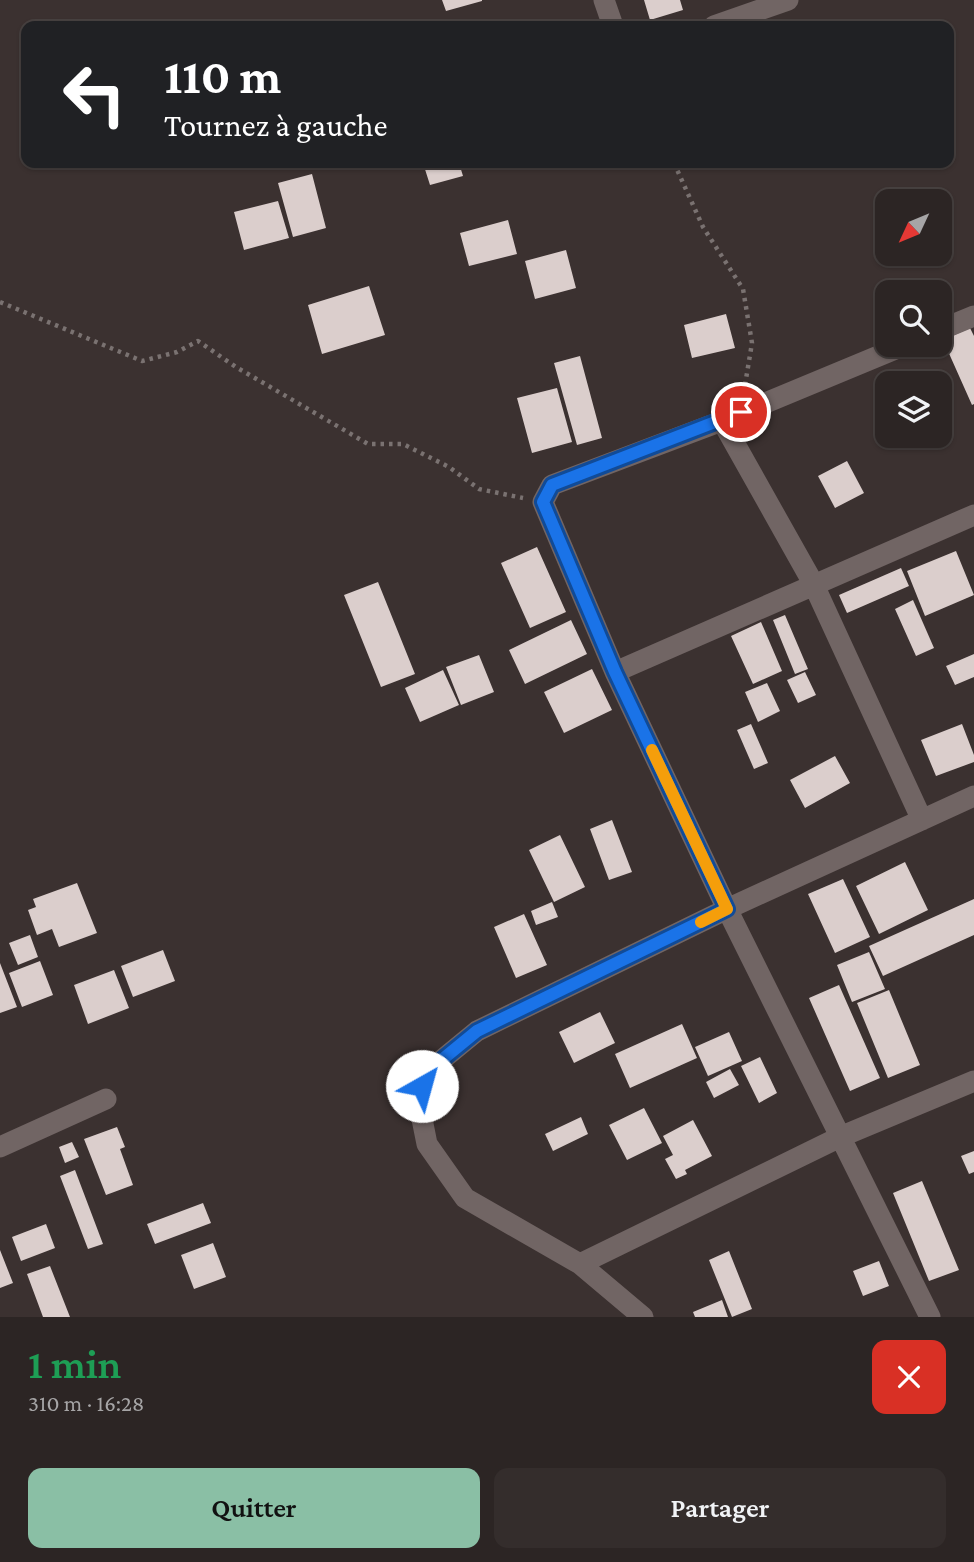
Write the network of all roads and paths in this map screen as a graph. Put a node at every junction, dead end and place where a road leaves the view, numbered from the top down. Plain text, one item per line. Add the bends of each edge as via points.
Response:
1 (604, 0) edge
2 (788, 0) edge
3 (611, 21) edge
4 (727, 21) edge
5 (676, 168) edge
6 (0, 302) edge
7 (974, 316) edge
8 (952, 325) edge
9 (876, 357) edge
10 (732, 417) junction
11 (543, 502) junction
12 (974, 515) edge
13 (813, 583) junction
14 (615, 672) junction
15 (974, 796) edge
16 (922, 820) junction
17 (727, 909) junction
18 (974, 1081) edge
19 (106, 1099) dead end
20 (840, 1137) junction
21 (0, 1147) edge
22 (580, 1264) junction
23 (643, 1317) edge
24 (930, 1317) edge

1 - 3 street
2 - 4 street
5 - 10 path via 703,227 743,289 752,343
6 - 11 path via 142,361 198,341 369,444 403,444 449,467 479,489
7 - 8 street
9 - 10 street
10 - 11 street via 552,485
10 - 13 street
11 - 14 street
12 - 13 street
13 - 14 street
13 - 16 street
14 - 17 street
15 - 16 street
16 - 17 street
17 - 20 street
17 - 22 street via 477,1031 427,1072 418,1099 427,1144 465,1198
18 - 20 street
19 - 21 street
20 - 22 street
20 - 24 street
22 - 23 street

